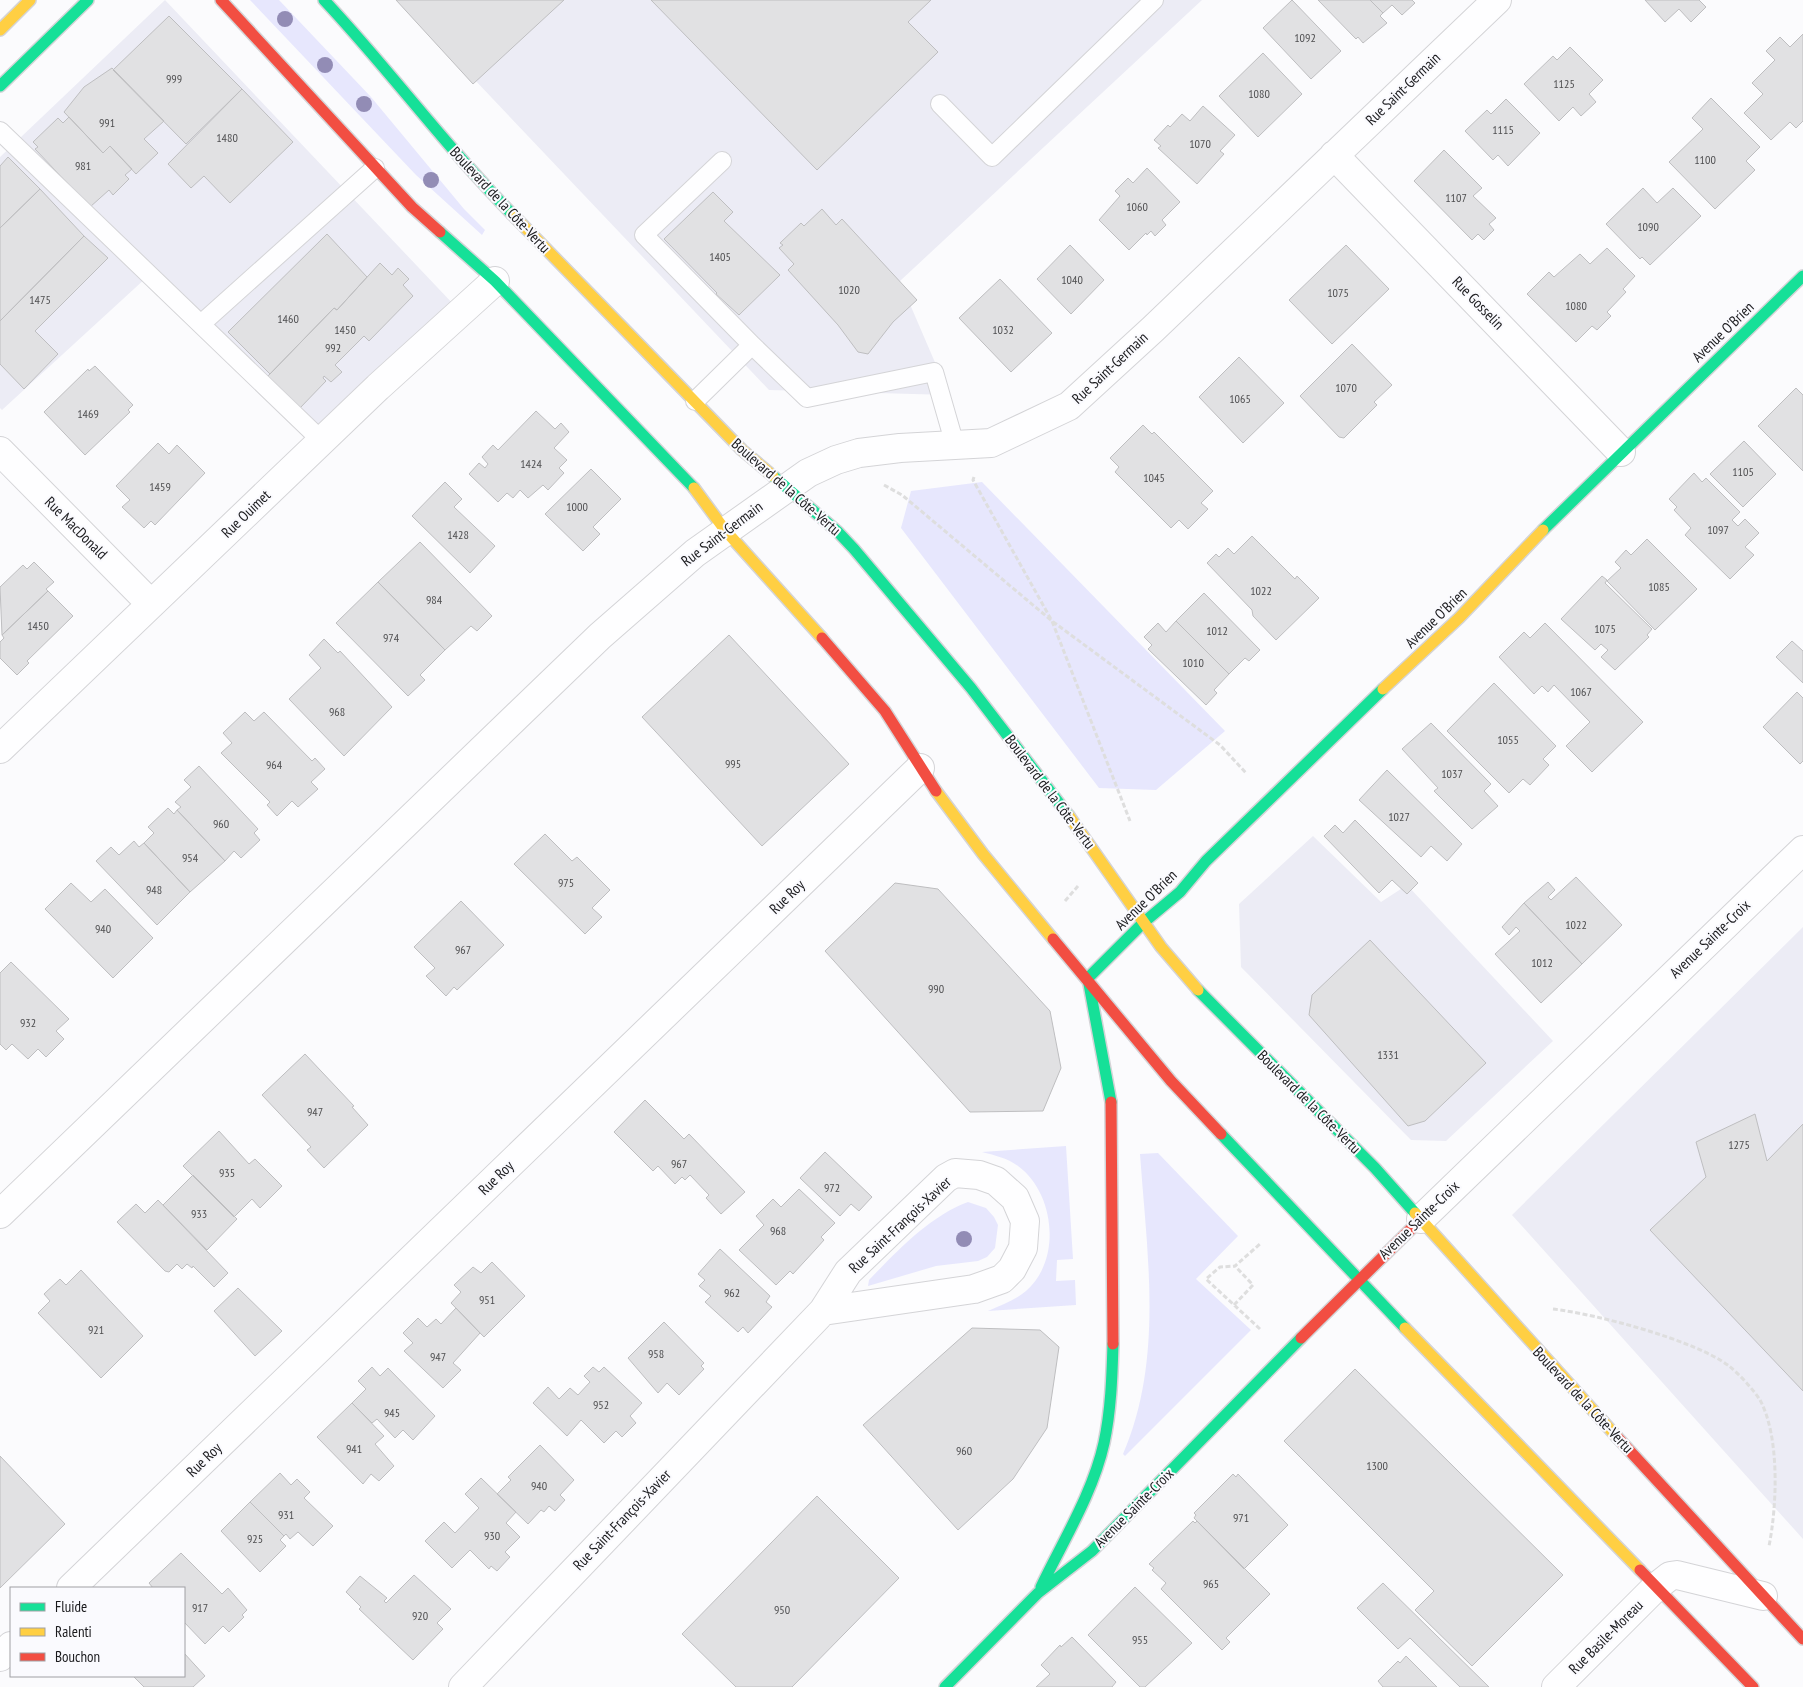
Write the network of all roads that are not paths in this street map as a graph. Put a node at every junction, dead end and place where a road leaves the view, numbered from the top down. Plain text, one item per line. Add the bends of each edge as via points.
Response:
1 (30, 0) edge
2 (88, 0) edge
3 (221, 0) edge
4 (324, 0) edge
5 (1154, 0) edge
6 (1497, 0) edge
7 (0, 30) edge
8 (0, 86) edge
9 (940, 104) dead end
10 (0, 131) edge
11 (1334, 155) junction
12 (722, 161) dead end
13 (375, 168) junction
14 (1803, 276) edge
15 (495, 281) junction
16 (201, 324) junction
17 (752, 345) junction
18 (696, 401) junction
19 (322, 441) junction
20 (955, 445) junction
21 (0, 451) edge
22 (1621, 452) junction
23 (786, 487) junction
24 (725, 530) junction
25 (151, 604) junction
26 (0, 749) edge
27 (920, 768) junction
28 (1803, 850) edge
29 (1143, 923) junction
30 (1088, 978) junction
31 (0, 1214) edge
32 (1421, 1219) junction
33 (1358, 1279) junction
34 (823, 1311) junction
35 (72, 1587) edge
36 (1656, 1587) junction
37 (1038, 1593) junction
38 (1763, 1596) junction
39 (1803, 1639) edge
40 (10, 1647) edge
41 (0, 1657) edge
42 (463, 1687) edge
43 (945, 1687) edge
44 (1556, 1687) edge
45 (1753, 1687) edge

1 - 7 main road
2 - 8 main road
3 - 13 main road
4 - 18 main road, Boulevard de la Côte-Vertu via 371,50 486,188
5 - 9 lane via 992,158
6 - 11 street, Rue Saint-Germain
10 - 16 lane
11 - 20 street, Rue Saint-Germain via 1069,406 991,443
11 - 22 street, Rue Gosselin
12 - 17 lane via 644,235
13 - 15 main road via 412,207
13 - 16 lane
14 - 22 main road, Avenue O'Brien
15 - 19 street, Rue Ouimet
15 - 24 main road via 696,490
16 - 19 lane
17 - 18 lane
17 - 20 lane via 807,398 934,372
18 - 23 main road, Boulevard de la Côte-Vertu via 742,450
19 - 25 street, Rue Ouimet
20 - 23 street, Rue Saint-Germain via 859,453 808,473
21 - 25 street, Rue MacDonald
22 - 29 main road, Avenue O'Brien via 1459,618 1326,743 1206,861 1180,892
23 - 24 street, Rue Saint-Germain
23 - 29 main road, Boulevard de la Côte-Vertu via 844,537 971,688 1084,835
24 - 27 main road via 885,711
24 - 31 street, Rue Saint-Germain via 637,601
25 - 26 street, Rue Ouimet
27 - 30 main road via 983,854
27 - 35 street, Rue Roy
28 - 32 street, Avenue Sainte-Croix
29 - 30 main road, Avenue O'Brien
29 - 32 main road, Boulevard de la Côte-Vertu via 1199,992 1375,1168
30 - 33 main road via 1172,1081
30 - 37 main road, Avenue Sainte-Croix via 1111,1094 1114,1313 1111,1400 1104,1444 1090,1483
32 - 33 main road, Avenue Sainte-Croix
32 - 38 main road, Boulevard de la Côte-Vertu
33 - 36 main road
33 - 37 main road, Avenue Sainte-Croix via 1097,1546
34 - 34 street, Rue Saint-François-Xavier via 974,1289 1002,1279 1024,1248 1025,1221 1021,1208 1007,1189 996,1181 979,1174 955,1173 918,1203 848,1272
34 - 42 street, Rue Saint-François-Xavier
36 - 38 street via 1670,1576 1677,1575
36 - 44 street, Rue Basile-Moreau
36 - 45 main road
37 - 43 main road, Avenue Sainte-Croix
38 - 39 main road, Boulevard de la Côte-Vertu
40 - 41 street

